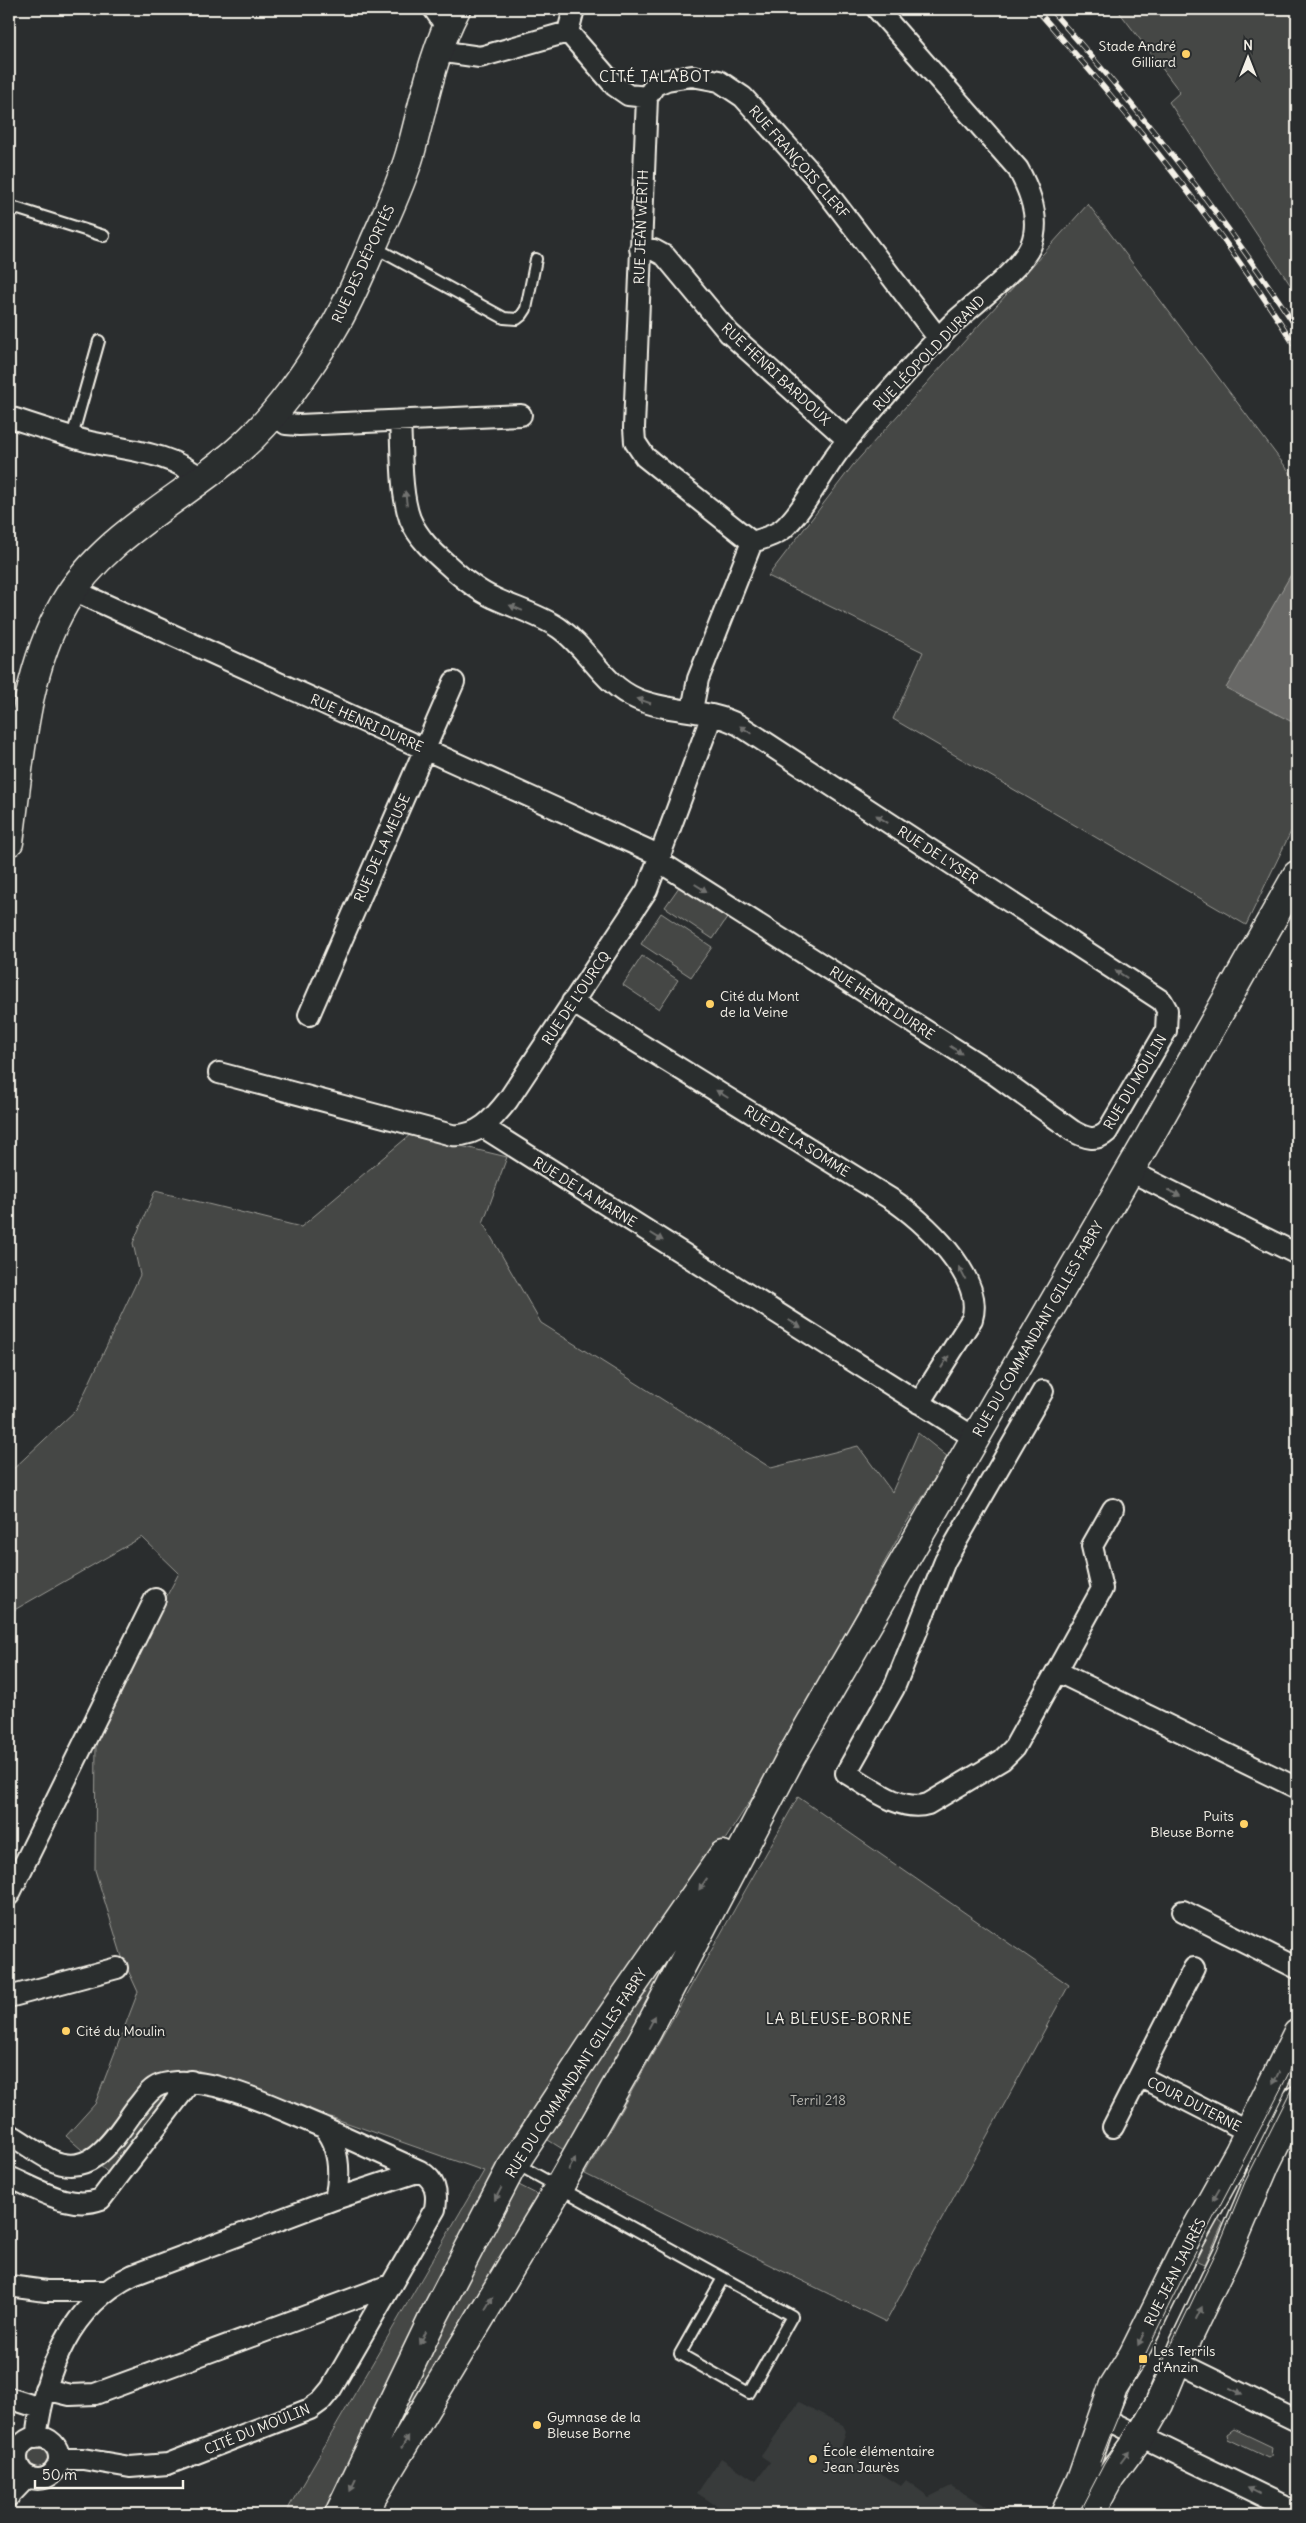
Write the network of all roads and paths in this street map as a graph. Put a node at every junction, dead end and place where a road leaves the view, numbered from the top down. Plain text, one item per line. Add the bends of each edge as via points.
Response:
1 (574, 9) edge
2 (877, 9) edge
3 (444, 24) edge
4 (568, 32) junction
5 (647, 97) junction
6 (9, 206) edge
7 (104, 236) dead end
8 (373, 246) junction
9 (640, 249) junction
10 (536, 259) dead end
11 (939, 339) junction
12 (98, 341) dead end
13 (273, 414) junction
14 (520, 415) dead end
15 (9, 417) edge
16 (400, 421) junction
17 (72, 437) junction
18 (848, 440) junction
19 (201, 479) junction
20 (752, 542) junction
21 (73, 590) junction
22 (454, 682) dead end
23 (702, 712) junction
24 (425, 750) junction
25 (9, 842) edge
26 (661, 859) junction
27 (1297, 876) edge
28 (1291, 891) edge
29 (1162, 1001) joint
30 (572, 1002) junction
31 (309, 1014) dead end
32 (218, 1073) dead end
33 (483, 1127) junction
34 (1103, 1136) joint
35 (1130, 1171) junction
36 (1297, 1254) edge
37 (1043, 1391) dead end
38 (919, 1403) junction
39 (974, 1438) junction
40 (1113, 1509) dead end
41 (155, 1599) dead end
42 (1058, 1672) junction
43 (791, 1757) junction
44 (1297, 1788) edge
45 (9, 1895) edge
46 (1183, 1911) dead end
47 (117, 1968) dead end
48 (1194, 1968) dead end
49 (1297, 1968) edge
50 (9, 1997) edge
51 (1297, 2034) edge
52 (1138, 2076) junction
53 (191, 2081) junction
54 (1297, 2100) edge
55 (323, 2127) junction
56 (1113, 2127) dead end
57 (1249, 2132) junction
58 (9, 2134) edge
59 (515, 2162) junction
60 (420, 2171) junction
61 (9, 2177) edge
62 (559, 2187) junction
63 (335, 2199) junction
64 (722, 2278) junction
65 (390, 2285) junction
66 (9, 2286) edge
67 (105, 2291) junction
68 (1177, 2362) junction
69 (9, 2398) edge
70 (42, 2398) junction
71 (1101, 2417) junction
72 (1297, 2421) edge
73 (1141, 2435) junction
74 (36, 2438) junction
75 (59, 2459) junction
76 (28, 2476) junction
77 (9, 2496) edge
78 (1297, 2512) edge
79 (340, 2514) edge
80 (362, 2514) edge
81 (1065, 2514) edge
82 (1090, 2514) edge

1 - 4 street
2 - 11 street, RUE LÉOPOLD DURAND via 1011,160 1031,199 1034,234 1028,252
3 - 4 street via 480,57
3 - 8 street, RUE DES DÉPORTÉS via 405,169
4 - 5 street via 615,86 628,94
5 - 9 street, RUE JEAN WERTH
5 - 11 street, RUE FRANÇOIS CLERF via 655,85 692,76 719,81 743,97 816,178
6 - 7 lane
8 - 10 lane via 511,319 522,315 526,309
8 - 13 street, RUE DES DÉPORTÉS via 341,315
9 - 18 street, RUE HENRI BARDOUX via 654,250 665,256 724,327
9 - 20 street, RUE JEAN WERTH via 634,428 638,448 644,457
11 - 18 street, RUE LÉOPOLD DURAND
12 - 17 lane
13 - 16 street via 286,424 299,426
13 - 19 street, RUE DES DÉPORTÉS via 236,453
14 - 16 street
15 - 17 street
23 -> 16 street, RUE DE L'YSER via 657,706 628,694 605,677 560,629 483,593 433,552 418,533 408,511
17 - 19 street via 168,461 189,469
18 - 20 street, RUE LÉOPOLD DURAND via 787,524 777,533
19 - 21 street, RUE DES DÉPORTÉS via 108,552
20 - 23 street via 698,679
21 - 24 street, RUE HENRI DURRE
21 - 25 street, RUE DES DÉPORTÉS via 53,625 34,680
22 - 24 street, RUE DE LA MEUSE
23 - 26 street, RUE DE L'OURCQ
29 -> 23 street, RUE DE L'YSER via 739,725
24 - 26 street, RUE HENRI DURRE
24 - 31 street, RUE DE LA MEUSE
26 - 30 street, RUE DE L'OURCQ via 643,898
26 -> 34 street, RUE HENRI DURRE via 994,1074 1074,1131 1092,1138
27 - 28 street, RUE DU COMMANDANT GILLES FABRY
28 - 35 street, RUE DU COMMANDANT GILLES FABRY
29 - 34 street, RUE DU MOULIN via 1167,1010 1166,1031
30 - 33 street, RUE DE L'OURCQ via 508,1100
38 -> 30 street, RUE DE LA SOMME via 972,1319 974,1300 957,1265 934,1235 907,1210
32 - 33 street via 452,1134 471,1134
33 -> 38 street, RUE DE LA MARNE
35 -> 36 street
35 - 39 street, RUE DU COMMANDANT GILLES FABRY
37 - 42 street via 945,1561 894,1688 846,1773 908,1807 928,1804 1002,1760 1014,1748
38 - 39 street, RUE DE LA MARNE
39 - 43 street, RUE DU COMMANDANT GILLES FABRY
40 - 42 street via 1092,1546 1102,1589
41 - 45 street
42 - 44 street
43 -> 59 street, RUE DU COMMANDANT GILLES FABRY via 603,2028
62 -> 43 street, RUE DU COMMANDANT GILLES FABRY via 648,2030
46 - 49 street
47 - 50 street
48 - 52 street, COUR DUTERNE
51 -> 57 street, RUE JEAN JAURÈS
52 - 56 street, COUR DUTERNE
52 - 57 street, COUR DUTERNE
53 - 55 street, CITÉ DU MOULIN via 220,2087
53 - 58 street, CITÉ DU MOULIN via 166,2083 152,2089 94,2160 58,2162
53 - 61 street via 101,2199 85,2203 67,2201
68 -> 54 street
55 - 60 street, CITÉ DU MOULIN
55 - 63 street via 338,2157
57 -> 71 street, RUE JEAN JAURÈS via 1190,2240 1133,2356 1113,2386
59 - 62 lane
59 -> 79 street, RUE DU COMMANDANT GILLES FABRY via 434,2316
60 - 63 street
60 - 65 street, CITÉ DU MOULIN via 434,2184 437,2196 435,2209
62 - 64 lane
80 -> 62 street, RUE DU COMMANDANT GILLES FABRY
63 - 67 street via 133,2275
64 - 64 lane via 680,2354 749,2393 792,2316
65 - 70 street via 95,2394
65 - 75 street, CITÉ DU MOULIN via 331,2389 310,2409 168,2464 130,2467 83,2459
66 - 67 street via 46,2291
67 - 70 street via 87,2307 67,2336
68 -> 72 street
68 - 73 street
69 - 70 street
70 - 74 street
71 - 73 street
71 - 81 street, RUE JEAN JAURÈS via 1081,2479
78 -> 73 street
82 -> 73 street via 1110,2477
74 - 75 street via 52,2443
74 - 76 street via 26,2441 18,2452 19,2466
75 - 76 street via 56,2469 48,2476 35,2479
76 - 77 street

